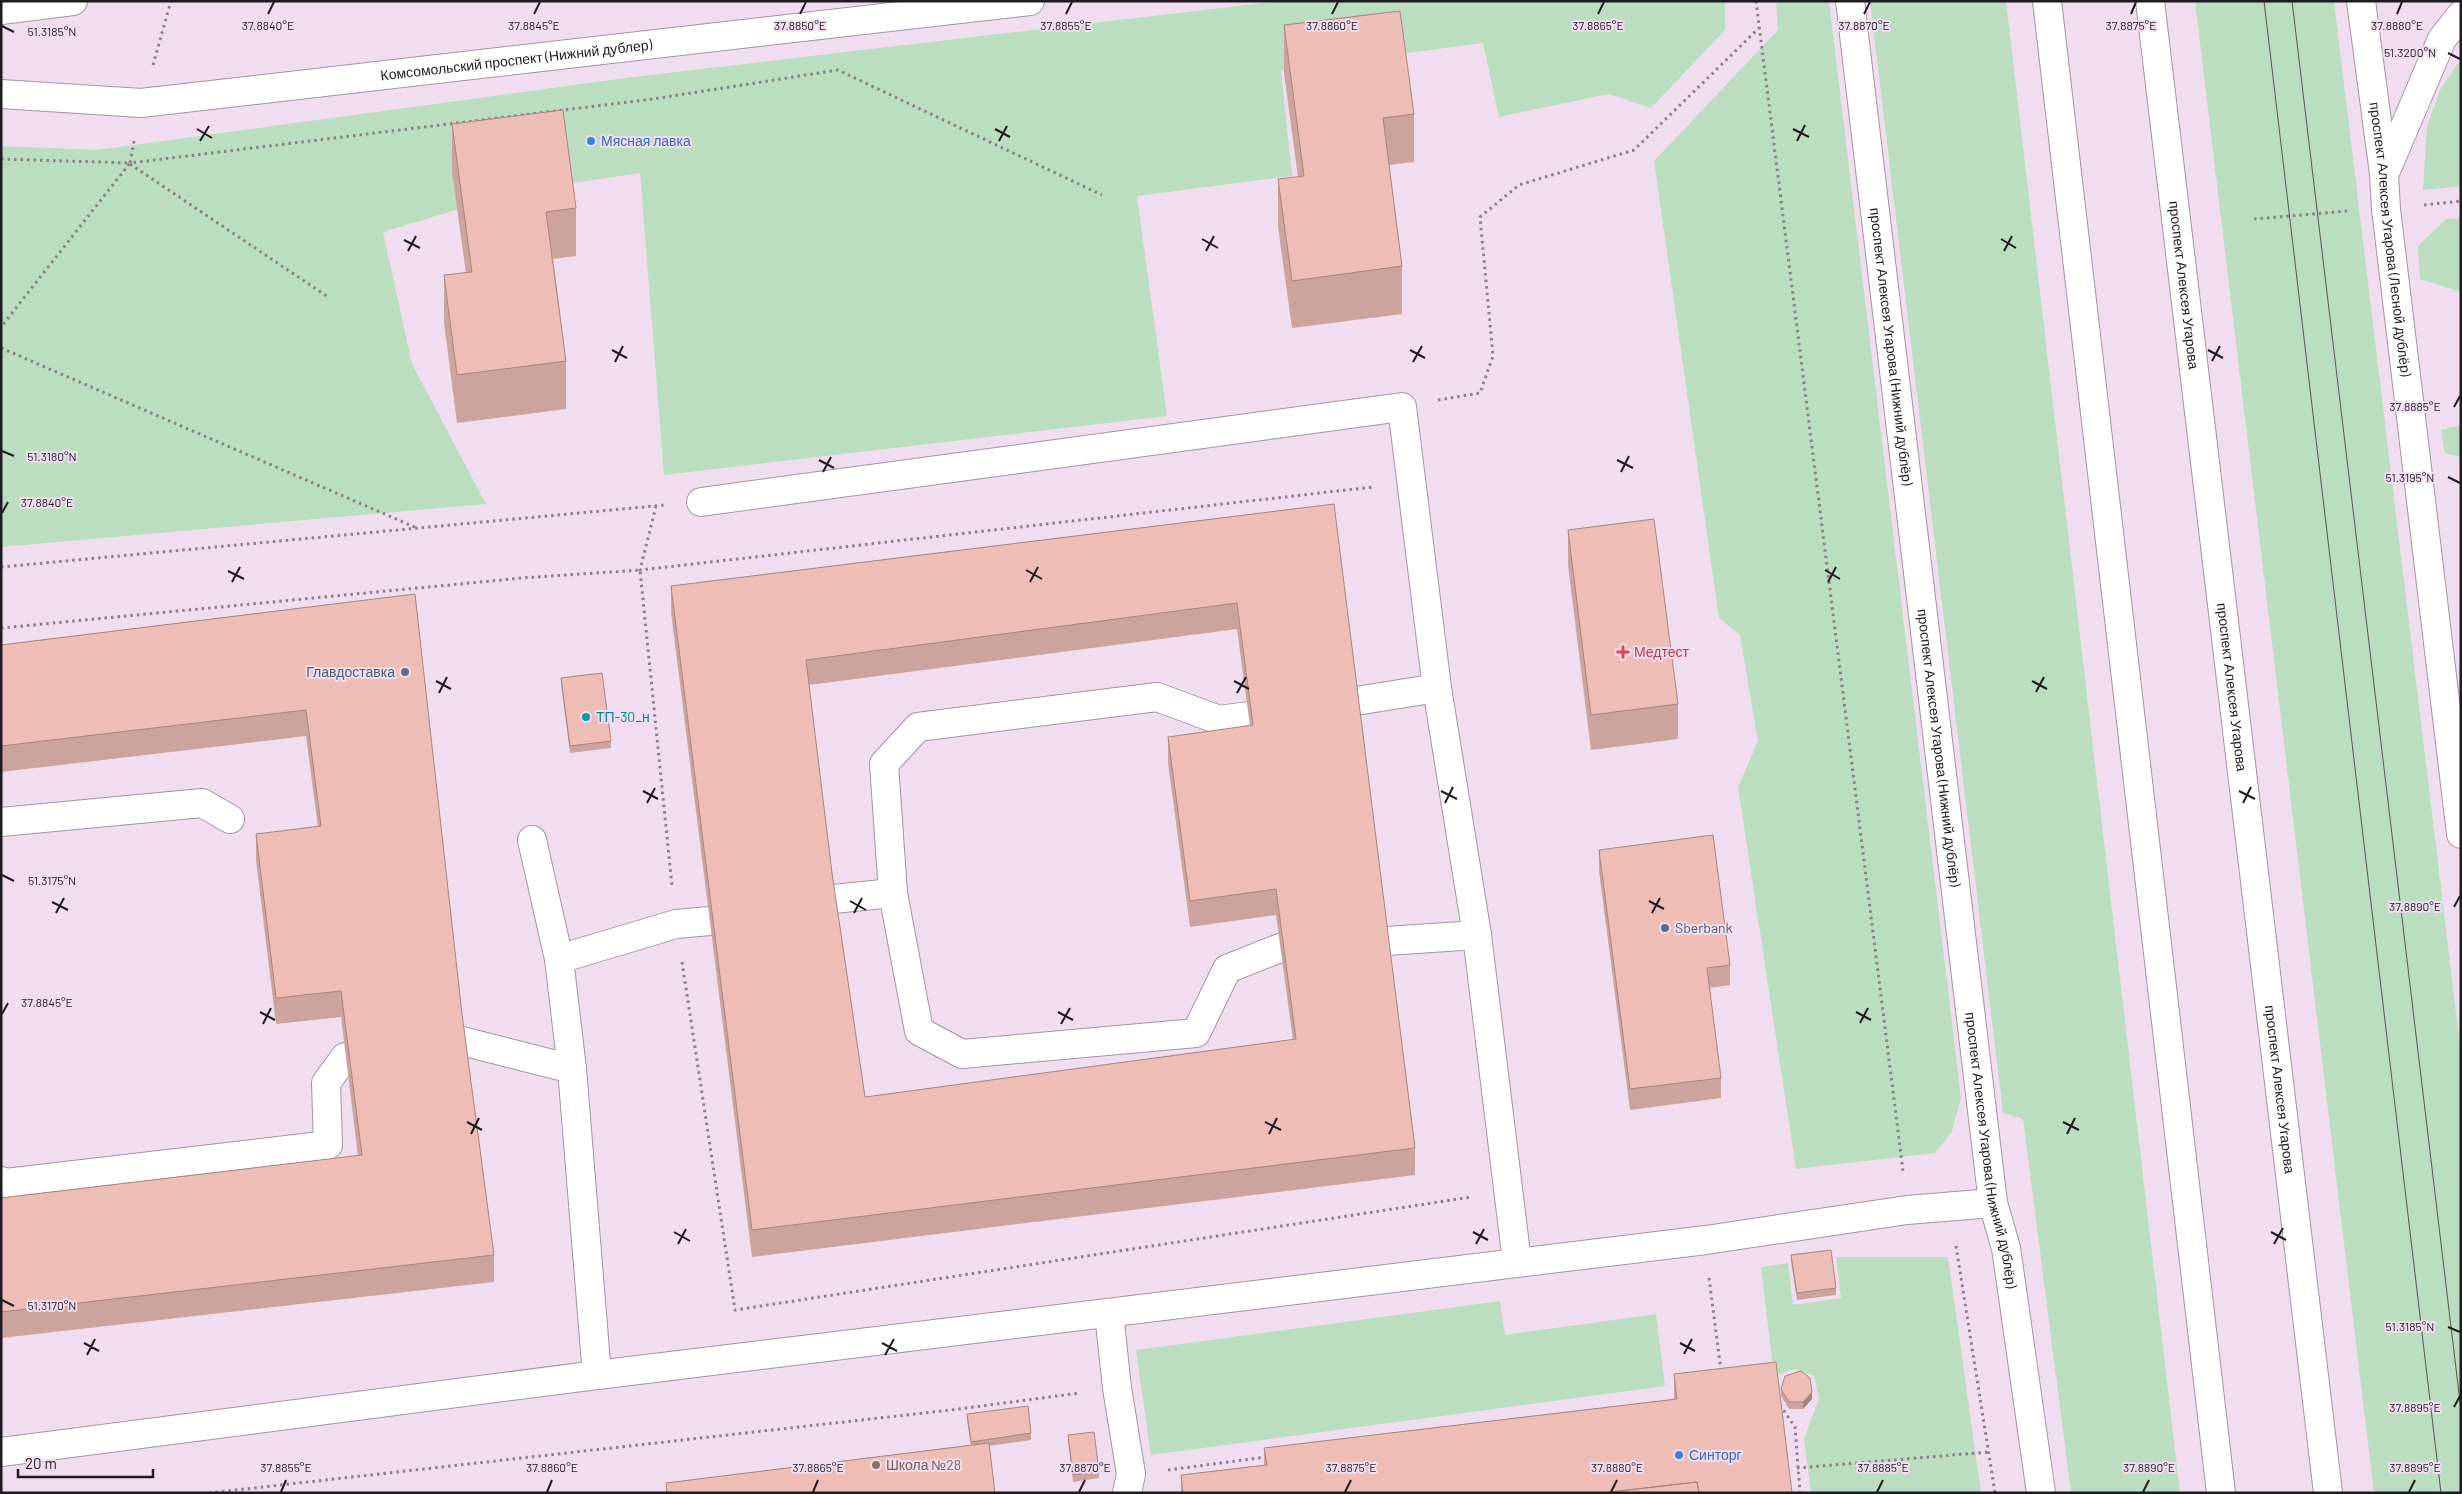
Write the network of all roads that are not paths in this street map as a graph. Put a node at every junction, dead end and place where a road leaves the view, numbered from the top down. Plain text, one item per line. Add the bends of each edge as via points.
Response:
1 (73, 1) edge
2 (1030, 1) edge
3 (1850, 1) edge
4 (2046, 1) edge
5 (2150, 1) edge
6 (2361, 1) edge
7 (1, 10) edge
8 (2461, 15) edge
9 (1, 94) edge
10 (2384, 174) junction
11 (701, 502) road end
12 (1436, 688) junction
13 (1356, 701) edge
14 (1248, 716) edge
15 (230, 819) dead end
16 (1, 822) edge
17 (2461, 834) edge
18 (532, 840) dead end
19 (893, 892) junction
20 (832, 899) edge
21 (710, 921) edge
22 (1477, 935) junction
23 (1386, 941) edge
24 (1280, 948) edge
25 (559, 959) junction
26 (462, 1041) edge
27 (345, 1057) edge
28 (572, 1069) junction
29 (1, 1181) edge
30 (1993, 1202) junction
31 (1517, 1262) junction
32 (1109, 1313) junction
33 (597, 1375) junction
34 (1, 1452) edge
35 (1129, 1484) edge
36 (2041, 1493) edge
37 (2221, 1493) edge
38 (2328, 1493) edge

1 - 7 street
2 - 9 street, Комсомольский проспект (Нижний дублер) via 141,103
3 - 30 street, проспект Алексея Угарова (Нижний дублёр)
4 - 37 street
5 - 38 street, проспект Алексея Угарова
6 - 10 street, проспект Алексея Угарова (Лесной дублёр)
8 - 10 street via 2442,39
10 - 17 street, проспект Алексея Угарова (Лесной дублёр)
11 - 12 street via 1402,407
12 - 13 street
12 - 22 street
14 - 19 street via 1219,720 1157,697 918,727 884,764
15 - 16 street via 202,803
18 - 25 street
19 - 20 street
19 - 24 street via 919,1031 962,1054 1196,1033 1227,969
21 - 25 street via 676,924
22 - 23 street
22 - 31 street
25 - 28 street
26 - 28 street
27 - 29 street via 326,1083 328,1145 6,1184
28 - 33 street
30 - 31 street via 1907,1210 1706,1240
30 - 36 street, проспект Алексея Угарова (Нижний дублёр) via 2006,1248
31 - 32 street
32 - 33 street
32 - 35 street
33 - 34 street

